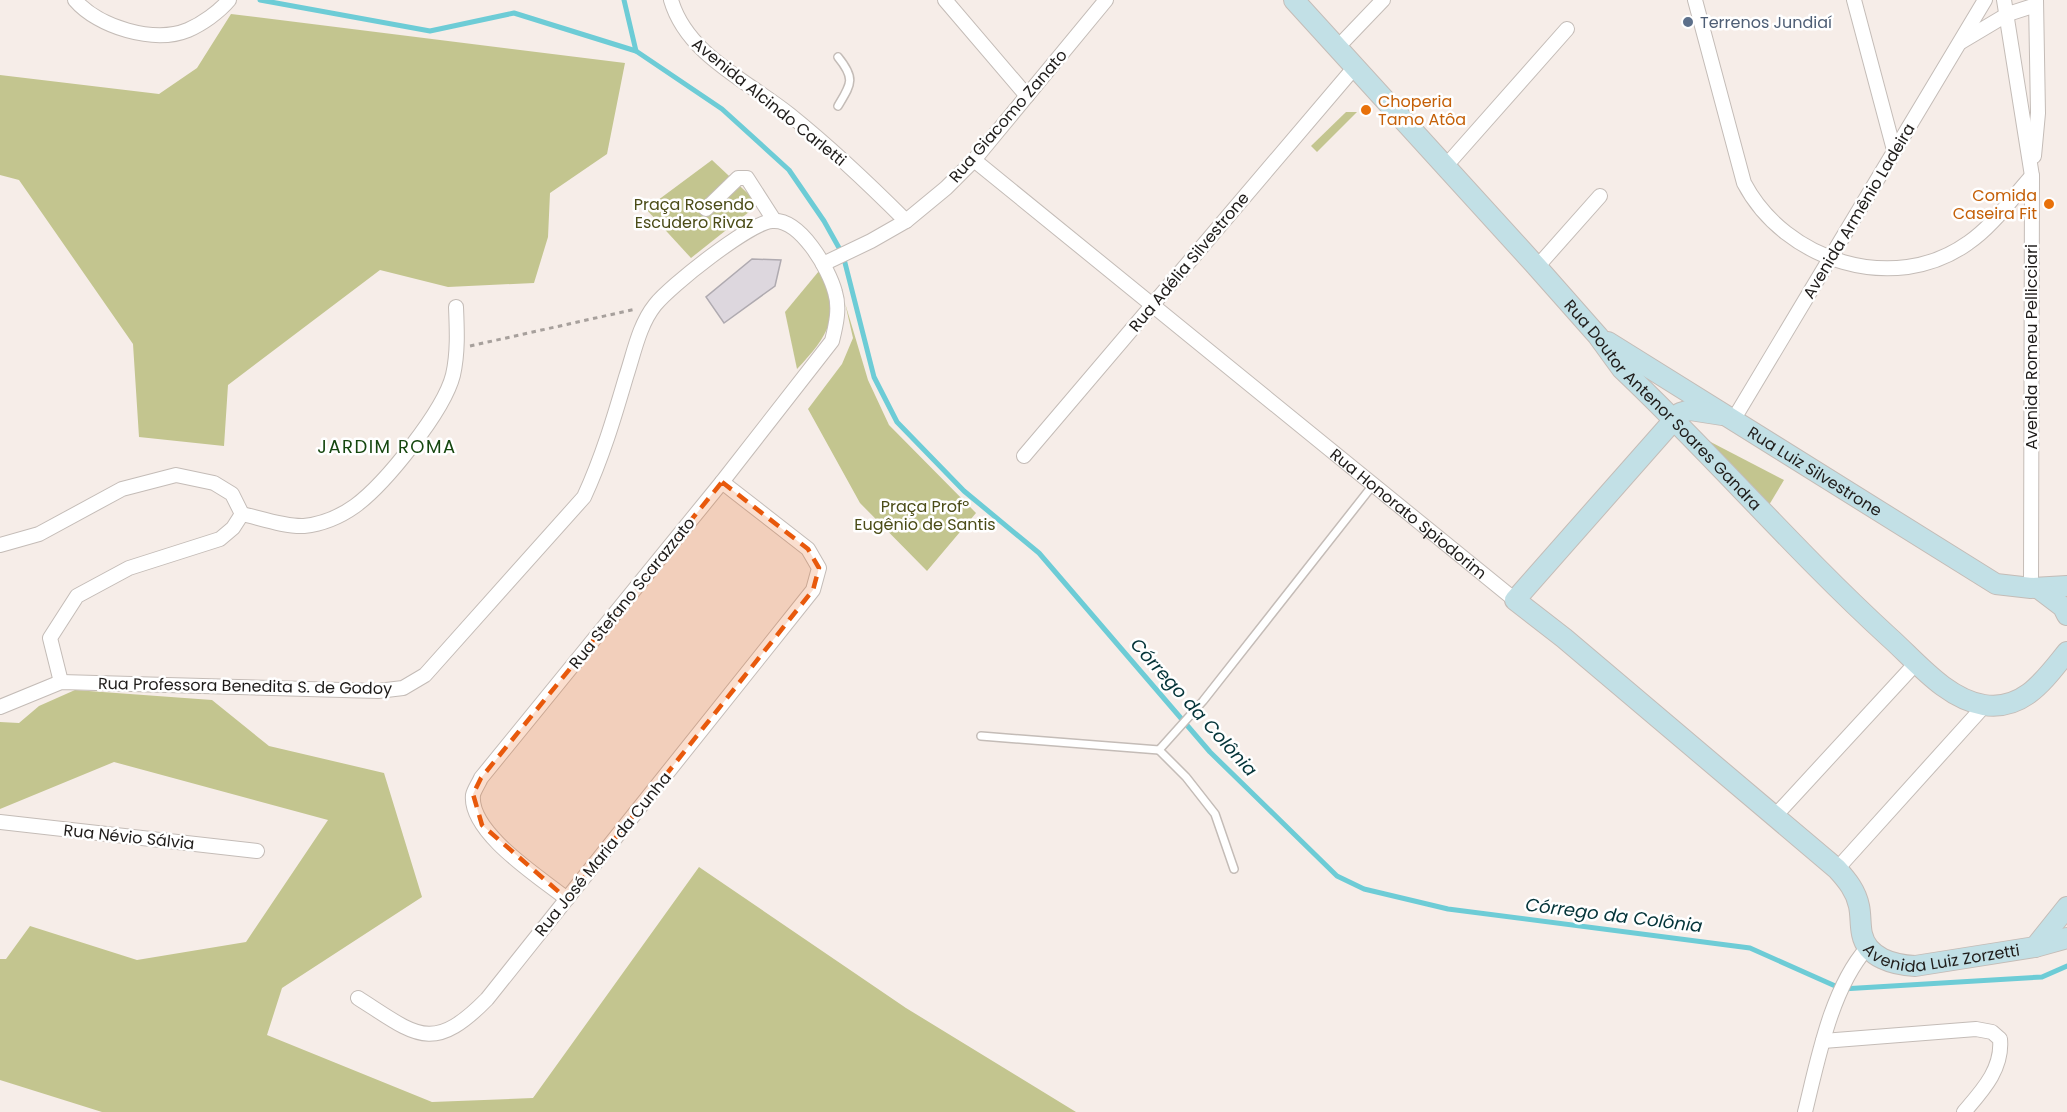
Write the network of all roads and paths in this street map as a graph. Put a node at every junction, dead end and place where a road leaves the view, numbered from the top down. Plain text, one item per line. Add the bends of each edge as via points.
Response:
1 (75, 0) edge
2 (671, 0) edge
3 (945, 0) edge
4 (1106, 0) edge
5 (1294, 0) edge
6 (1383, 0) edge
7 (1695, 0) edge
8 (1854, 0) edge
9 (1985, 0) edge
10 (2004, 0) edge
11 (2036, 2) edge
12 (226, 3) edge
13 (2008, 14) junction
14 (1567, 29) dead end
15 (1960, 43) junction
16 (1337, 48) junction
17 (838, 57) dead end
18 (1354, 68) junction
19 (1027, 96) junction
20 (838, 106) dead end
21 (1894, 150) junction
22 (974, 160) junction
23 (1444, 168) junction
24 (2032, 176) junction
25 (1600, 196) dead end
26 (706, 209) dead end
27 (774, 220) junction
28 (906, 221) junction
29 (1830, 259) junction
30 (829, 261) junction
31 (1537, 267) junction
32 (1153, 304) junction
33 (655, 305) junction
34 (456, 307) dead end
35 (1598, 336) junction
36 (457, 349) junction
37 (1727, 418) junction
38 (1672, 421) junction
39 (1024, 456) dead end
40 (722, 482) junction
41 (1374, 483) junction
42 (242, 514) junction
43 (0, 545) edge
44 (2067, 586) edge
45 (2034, 588) junction
46 (1515, 600) junction
47 (2067, 615) edge
48 (2067, 652) edge
49 (1917, 662) junction
50 (61, 682) junction
51 (1985, 705) junction
52 (0, 706) edge
53 (981, 736) dead end
54 (1159, 750) junction
55 (1776, 816) junction
56 (0, 822) edge
57 (257, 851) dead end
58 (1234, 869) dead end
59 (1837, 869) junction
60 (567, 899) junction
61 (2067, 907) edge
62 (2067, 938) edge
63 (2035, 947) junction
64 (1867, 948) junction
65 (358, 998) dead end
66 (1823, 1041) junction
67 (1805, 1112) edge
68 (1964, 1112) edge

1 - 12 street via 117,27 172,34 188,30
2 - 28 street, Avenida Alcindo Carletti via 675,16 687,35 707,54 791,116
3 - 19 street
4 - 19 street, Rua Giacomo Zanato
5 - 16 main road, Rua Doutor Antenor Soares Gandra
6 - 16 street
7 - 29 street via 1744,183 1754,204 1796,240
8 - 21 street
9 - 15 street, Avenida Armênio Ladeira
10 - 13 street, Avenida Romeu Pellicciari
11 - 13 street
11 - 24 street via 2038,113
13 - 15 street
13 - 24 street, Avenida Romeu Pellicciari
14 - 23 street
15 - 21 street, Avenida Armênio Ladeira
16 - 18 main road, Rua Doutor Antenor Soares Gandra
17 - 20 lane via 851,79
18 - 23 main road, Rua Doutor Antenor Soares Gandra
18 - 32 street, Rua Adélia Silvestrone
19 - 22 street, Rua Giacomo Zanato
21 - 29 street, Avenida Armênio Ladeira
22 - 28 street, Rua Giacomo Zanato
22 - 32 street, Rua Honorato Spiodorim
23 - 31 main road, Rua Doutor Antenor Soares Gandra
24 - 29 street via 1969,243 1937,260 1905,269 1859,267
24 - 45 street, Avenida Romeu Pellicciari
25 - 31 street
26 - 27 street via 738,178 747,178
27 - 30 street, Rua Stefano Scarazzato via 792,226
27 - 33 street via 755,226 725,245
28 - 30 street, Rua Giacomo Zanato
29 - 37 street, Avenida Armênio Ladeira
30 - 40 street, Rua Stefano Scarazzato via 836,292 837,320 832,341
31 - 35 main road, Rua Doutor Antenor Soares Gandra
32 - 39 street, Rua Adélia Silvestrone
32 - 41 street, Rua Honorato Spiodorim
33 - 36 path
33 - 50 street, Rua Professora Benedita S. de Godoy via 641,330 598,466 584,497 424,675 403,688 378,691
34 - 36 street
35 - 37 main road, Rua Luiz Silvestrone
35 - 38 main road, Rua Doutor Antenor Soares Gandra via 1622,369
36 - 42 street via 452,377 436,412 356,505 333,519 303,526
37 - 38 main road via 1690,410
37 - 45 main road, Rua Luiz Silvestrone via 1996,584
38 - 46 main road
38 - 49 main road, Rua Doutor Antenor Soares Gandra via 1836,588
40 - 60 street, Rua Stefano Scarazzato via 481,778 473,794 478,817 493,839
40 - 60 street, Rua José Maria da Cunha via 808,549 819,568 813,590
41 - 46 street, Rua Honorato Spiodorim
41 - 54 lane via 1203,701
42 - 43 street via 232,494 214,483 176,475 122,489 39,534
42 - 50 street via 220,538 129,568 77,596 50,638
44 - 45 main road
45 - 47 main road via 2060,604
46 - 55 main road, Rua Honorato Spiodorim
48 - 51 main road, Rua Doutor Antenor Soares Gandra via 2041,684 2021,699 2004,705
49 - 51 main road, Rua Doutor Antenor Soares Gandra via 1949,689
49 - 55 street
50 - 52 street, Rua Professora Benedita S. de Godoy
51 - 59 street
53 - 54 lane
54 - 58 lane via 1215,814
55 - 59 main road, Rua Honorato Spiodorim
56 - 57 street, Rua Névio Sálvia
59 - 64 main road, Avenida Luiz Zorzetti via 1855,893
60 - 65 street, Rua José Maria da Cunha via 487,999 465,1021 446,1032 426,1034 405,1028
61 - 63 main road
62 - 63 main road, Avenida Luiz Zorzetti
63 - 64 main road, Avenida Luiz Zorzetti via 1915,966 1897,965
64 - 66 street via 1851,966
66 - 67 street
66 - 68 street via 1976,1029 1992,1032 2000,1040 2002,1052 1996,1069

